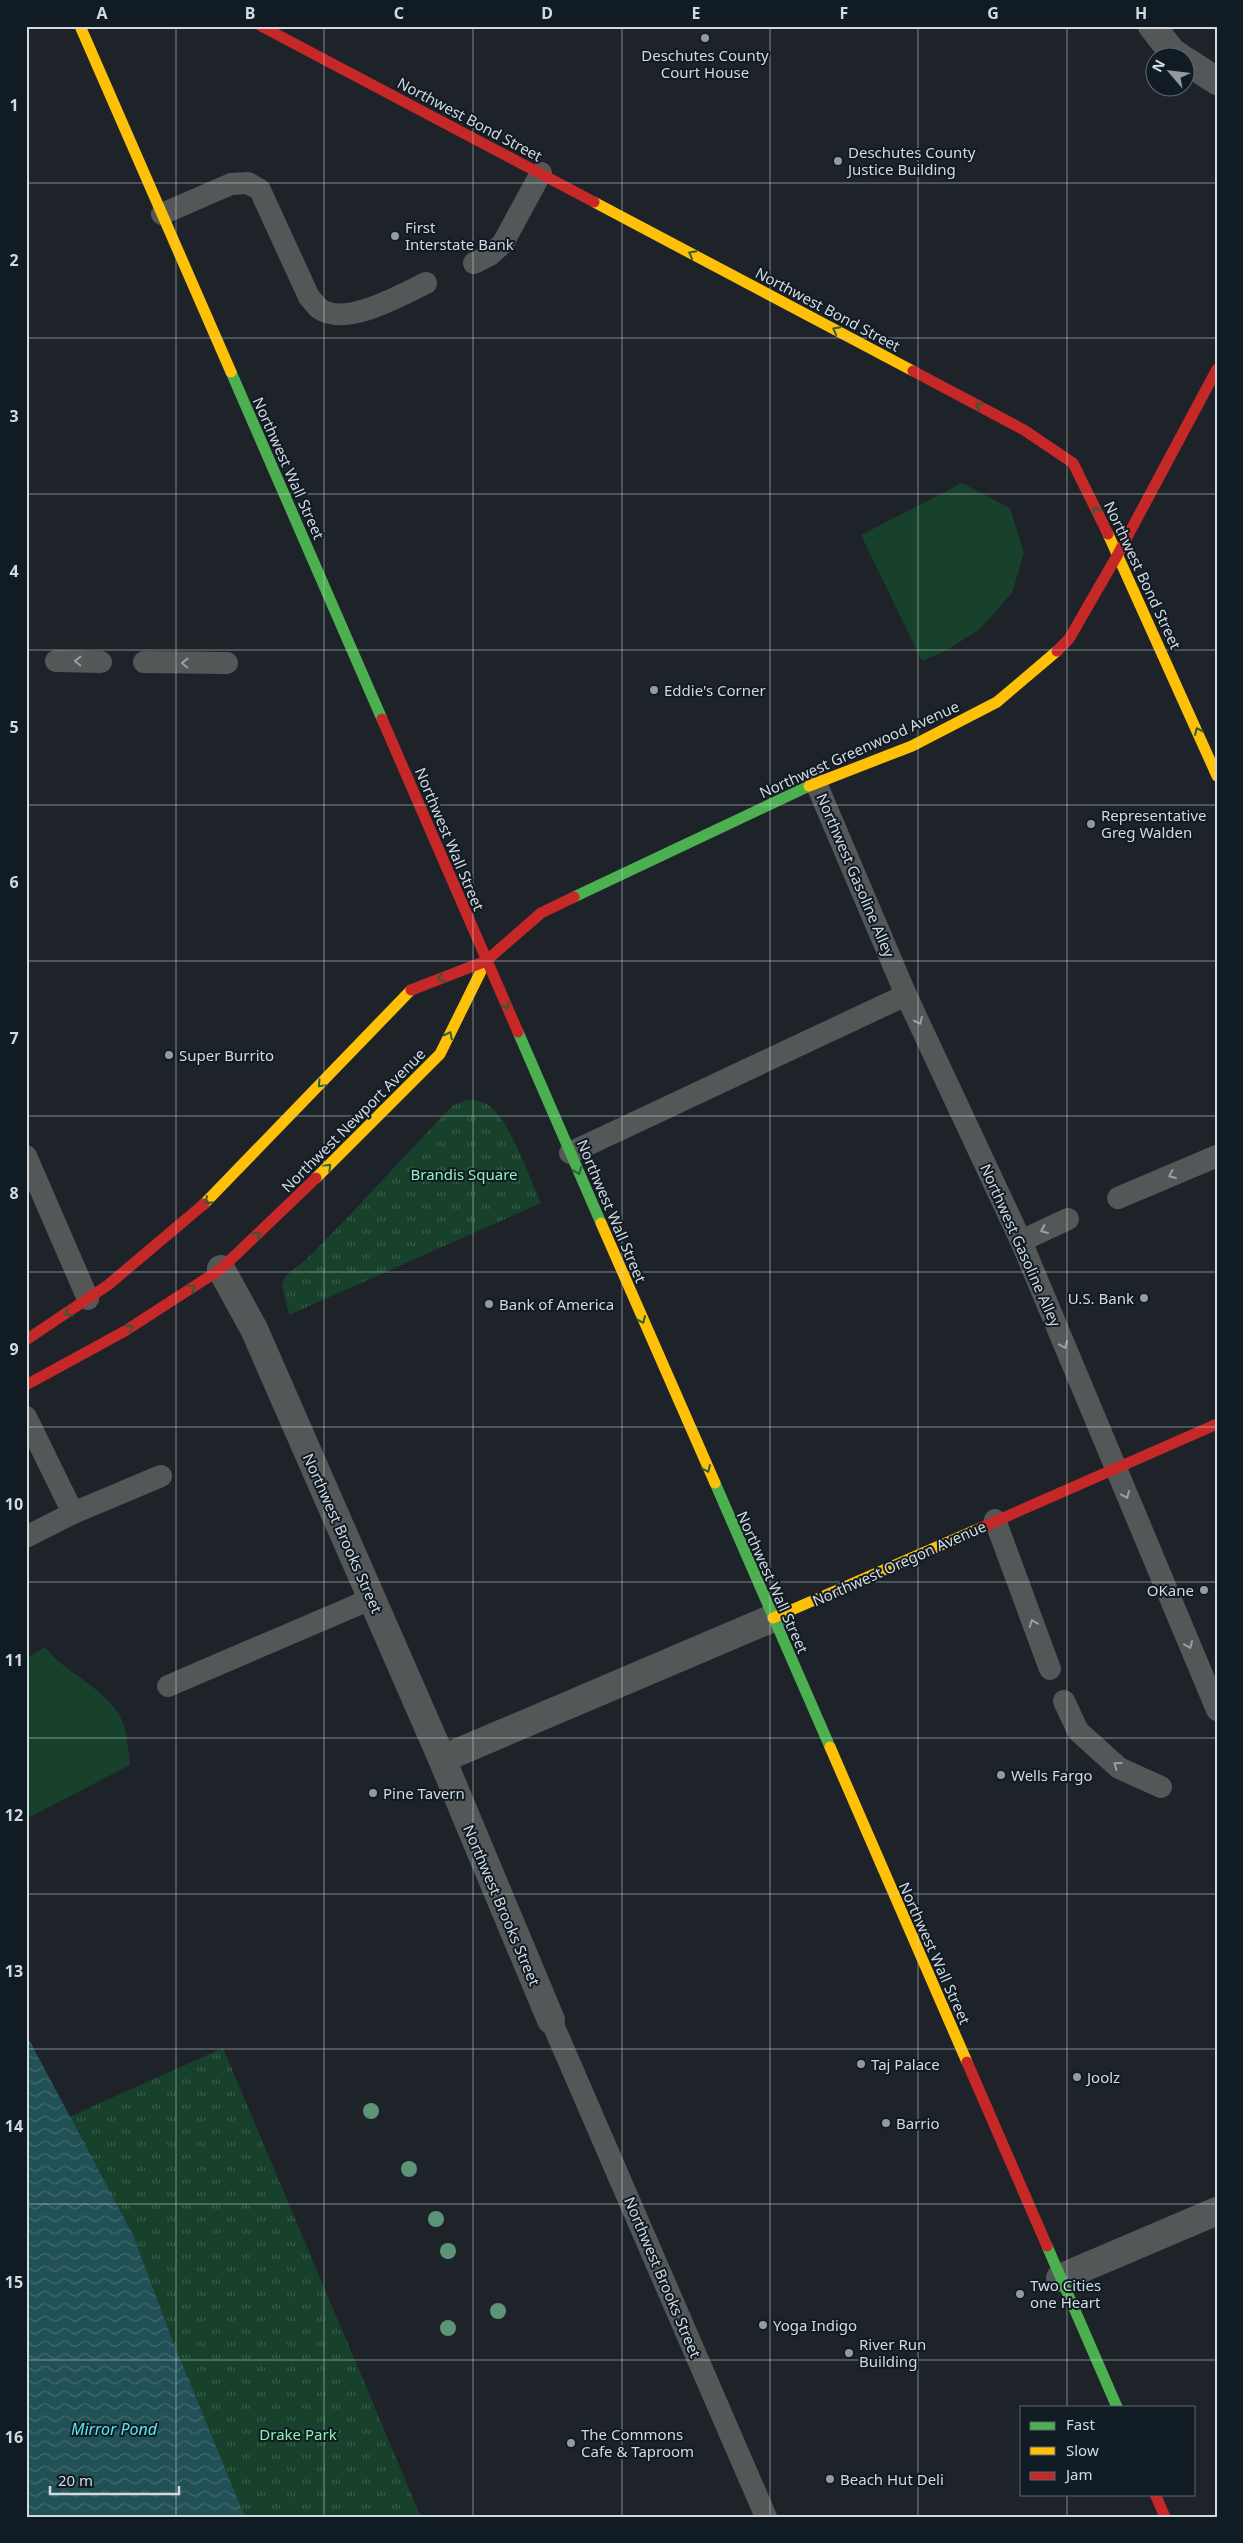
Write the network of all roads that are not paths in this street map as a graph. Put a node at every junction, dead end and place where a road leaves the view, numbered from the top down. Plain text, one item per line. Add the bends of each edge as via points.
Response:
1 (80, 26) edge
2 (261, 26) edge
3 (1152, 26) edge
4 (1169, 48) edge
5 (1196, 67) edge
6 (1217, 81) edge
7 (541, 173) junction
8 (162, 214) junction
9 (474, 263) dead end
10 (426, 284) dead end
11 (1217, 369) edge
12 (1118, 554) junction
13 (56, 661) dead end
14 (101, 662) dead end
15 (144, 662) dead end
16 (227, 663) dead end
17 (1217, 776) edge
18 (816, 783) junction
19 (486, 961) junction
20 (906, 995) junction
21 (570, 1153) junction
22 (26, 1156) edge
23 (1217, 1156) edge
24 (1118, 1198) dead end
25 (1068, 1220) dead end
26 (1021, 1241) junction
27 (221, 1268) junction
28 (88, 1299) junction
29 (26, 1340) edge
30 (26, 1385) edge
31 (26, 1418) edge
32 (1217, 1424) edge
33 (1115, 1469) junction
34 (161, 1476) dead end
35 (73, 1513) junction
36 (995, 1520) junction
37 (26, 1537) edge
38 (371, 1599) junction
39 (773, 1618) junction
40 (1050, 1669) dead end
41 (168, 1686) dead end
42 (1064, 1701) dead end
43 (1217, 1710) edge
44 (442, 1759) junction
45 (1161, 1786) dead end
46 (552, 2020) joint
47 (1217, 2211) edge
48 (1060, 2278) junction
49 (1117, 2406) edge
50 (1156, 2496) edge
51 (766, 2517) edge
52 (1165, 2517) edge

1 - 8 main road, Northwest Wall Street
2 - 7 main road, Northwest Bond Street
3 - 4 street
5 - 6 street
7 - 9 lane via 503,243 490,256
12 -> 7 main road, Northwest Bond Street via 1073,463 1024,430
8 - 10 lane via 231,184 248,183 260,190 309,297 320,310 345,315
8 - 19 main road, Northwest Wall Street
11 - 12 main road, Northwest Greenwood Avenue
17 -> 12 main road, Northwest Bond Street
12 - 18 main road, Northwest Greenwood Avenue via 1069,639 997,702 912,746
14 -> 13 lane
16 -> 15 lane
18 - 19 main road, Northwest Greenwood Avenue via 541,913
18 - 20 lane, Northwest Gasoline Alley
19 -> 21 main road, Northwest Wall Street
27 -> 19 main road, Northwest Newport Avenue via 293,1202 440,1054
19 -> 28 main road via 410,990 210,1199
20 - 21 lane
20 -> 26 lane, Northwest Gasoline Alley
21 -> 39 main road, Northwest Wall Street
22 - 28 lane
23 -> 24 lane
25 -> 26 lane
26 -> 33 lane, Northwest Gasoline Alley
30 -> 27 main road, Northwest Newport Avenue via 125,1331
27 - 38 street, Northwest Brooks Street via 254,1329
28 -> 29 main road
31 - 35 lane
32 - 33 main road, Northwest Oregon Avenue
33 - 36 main road, Northwest Oregon Avenue
33 -> 43 lane, Northwest Gasoline Alley
34 - 35 lane
35 - 37 lane
36 - 39 main road, Northwest Oregon Avenue
40 -> 36 lane
38 - 41 lane
38 - 44 street, Northwest Brooks Street
39 - 44 street, Northwest Oregon Avenue
39 - 48 main road, Northwest Wall Street
45 -> 42 lane via 1119,1768 1078,1731
44 - 46 street, Northwest Brooks Street
46 - 51 lane, Northwest Brooks Street
47 - 48 street
48 - 49 main road, Northwest Wall Street
50 - 52 main road

